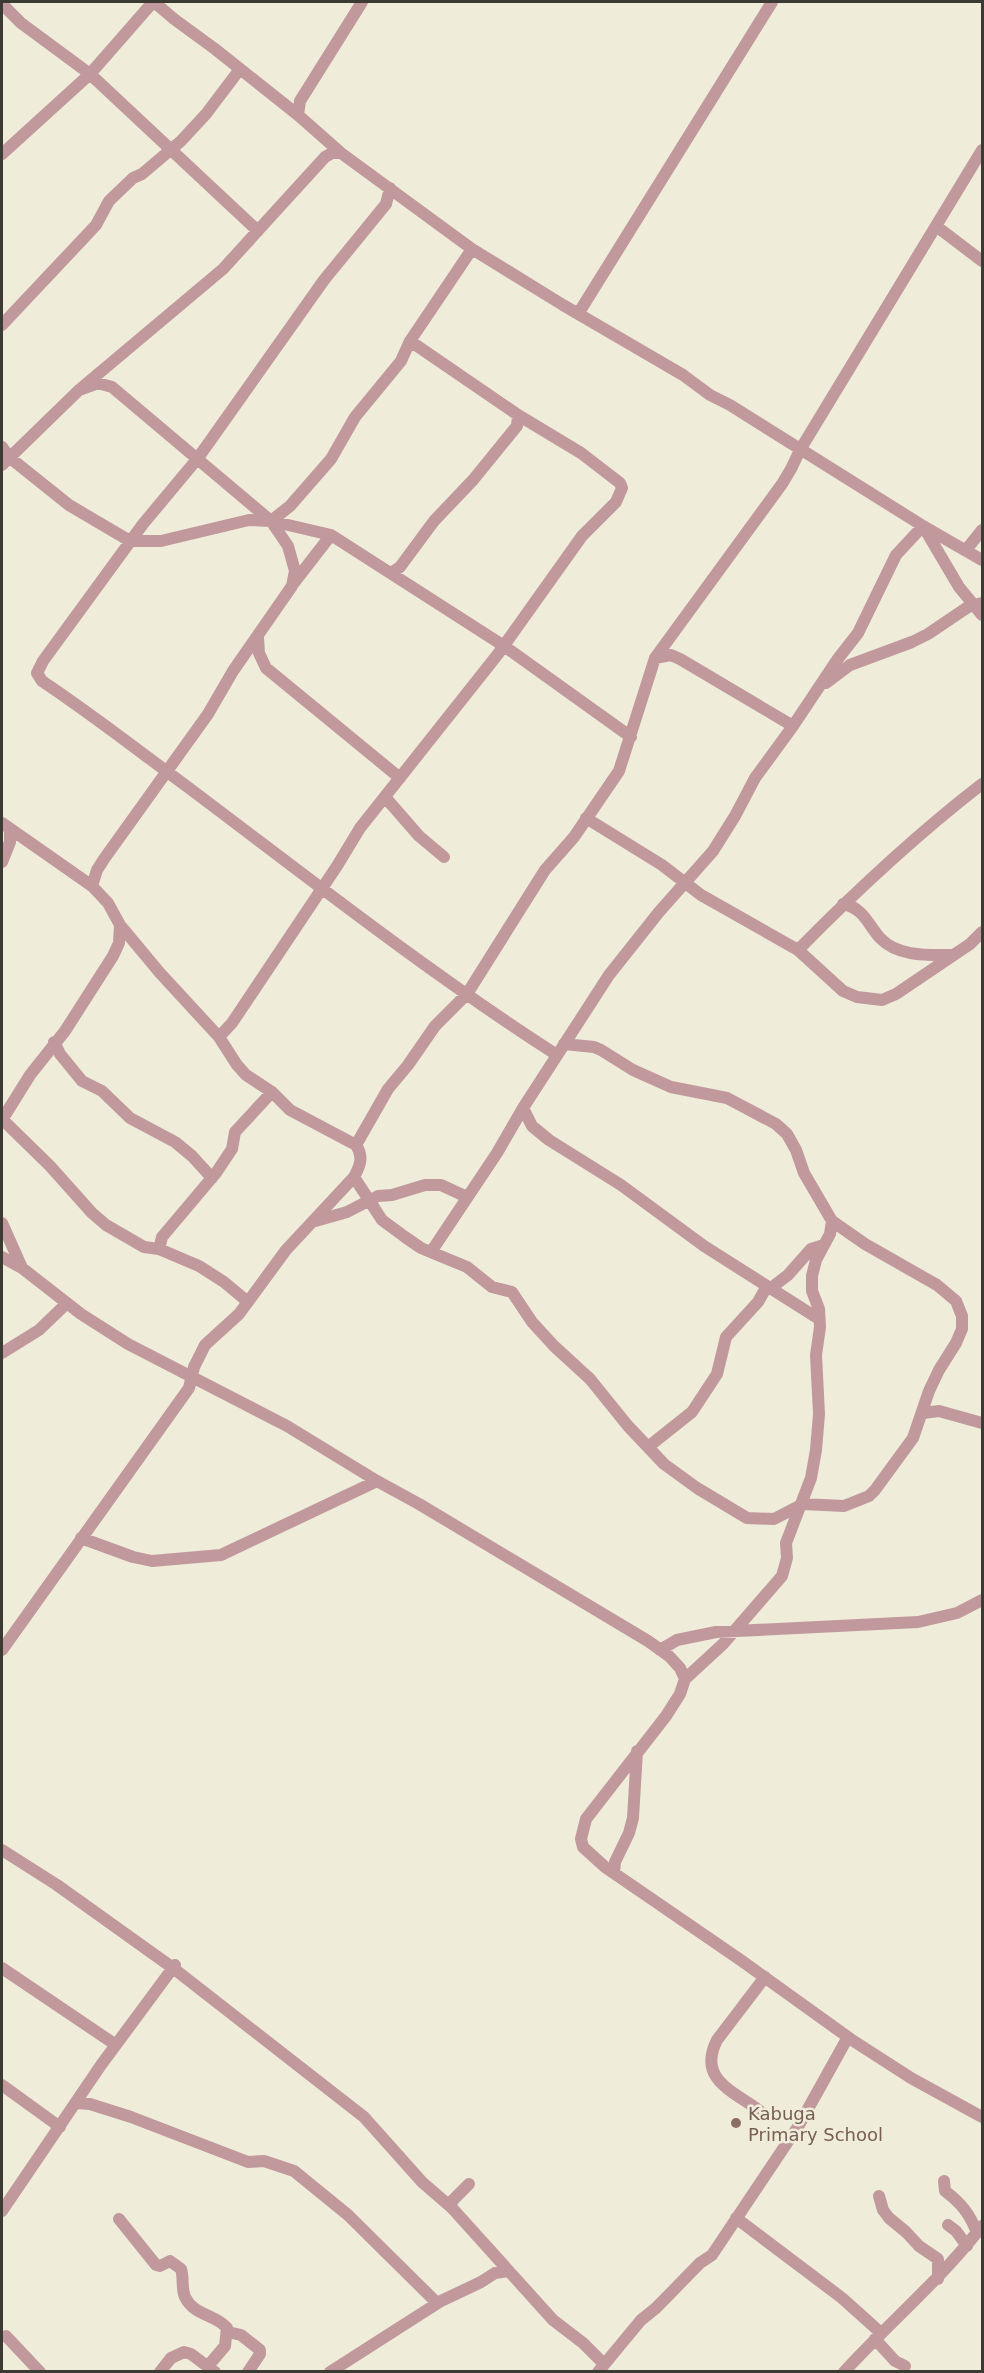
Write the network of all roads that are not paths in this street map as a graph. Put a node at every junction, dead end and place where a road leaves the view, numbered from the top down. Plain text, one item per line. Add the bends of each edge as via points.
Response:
1 (154, 2) edge
2 (362, 2) edge
3 (772, 2) edge
4 (2, 4) edge
5 (240, 69) junction
6 (90, 74) junction
7 (298, 115) junction
8 (982, 150) edge
9 (172, 151) junction
10 (341, 153) junction
11 (2, 154) edge
12 (390, 188) junction
13 (936, 226) junction
14 (258, 231) junction
15 (472, 249) junction
16 (982, 261) edge
17 (578, 314) junction
18 (2, 325) edge
19 (411, 341) junction
20 (79, 390) junction
21 (519, 415) junction
22 (800, 450) junction
23 (4, 456) edge
24 (198, 458) junction
25 (271, 521) junction
26 (923, 526) junction
27 (982, 530) edge
28 (332, 535) junction
29 (130, 541) junction
30 (966, 550) junction
31 (982, 560) edge
32 (391, 573) junction
33 (292, 586) junction
34 (978, 605) edge
35 (982, 615) edge
36 (258, 638) junction
37 (504, 646) junction
38 (655, 658) junction
39 (266, 668) junction
40 (233, 671) junction
41 (820, 687) junction
42 (793, 726) junction
43 (631, 737) junction
44 (166, 771) junction
45 (400, 778) junction
46 (982, 784) edge
47 (385, 797) junction
48 (586, 819) junction
49 (6, 826) edge
50 (444, 857) dead end
51 (2, 862) edge
52 (686, 883) junction
53 (92, 886) junction
54 (322, 888) junction
55 (843, 904) junction
56 (120, 925) junction
57 (982, 932) edge
58 (798, 950) junction
59 (952, 955) junction
60 (466, 994) junction
61 (219, 1037) junction
62 (54, 1042) junction
63 (564, 1044) junction
64 (557, 1055) junction
65 (272, 1092) junction
66 (523, 1108) junction
67 (2, 1120) edge
68 (356, 1145) junction
69 (354, 1177) junction
70 (212, 1178) junction
71 (466, 1197) junction
72 (370, 1200) junction
73 (832, 1221) junction
74 (312, 1222) junction
75 (2, 1223) edge
76 (824, 1245) junction
77 (159, 1250) junction
78 (431, 1252) junction
79 (2, 1257) edge
80 (22, 1268) junction
81 (769, 1287) junction
82 (248, 1302) junction
83 (66, 1304) junction
84 (819, 1319) junction
85 (2, 1353) edge
86 (191, 1376) junction
87 (923, 1413) junction
88 (982, 1423) edge
89 (648, 1447) junction
90 (377, 1481) junction
91 (802, 1504) junction
92 (81, 1538) junction
93 (982, 1600) edge
94 (733, 1632) junction
95 (2, 1650) edge
96 (660, 1650) junction
97 (685, 1679) junction
98 (637, 1751) junction
99 (2, 1850) edge
100 (614, 1873) junction
101 (174, 1966) junction
102 (2, 1968) edge
103 (765, 1977) junction
104 (848, 2037) junction
105 (116, 2045) junction
106 (2, 2085) edge
107 (76, 2103) junction
108 (760, 2111) dead end
109 (982, 2117) edge
110 (60, 2127) junction
111 (944, 2181) dead end
112 (469, 2184) dead end
113 (879, 2196) dead end
114 (452, 2208) junction
115 (2, 2209) edge
116 (119, 2218) dead end
117 (736, 2218) junction
118 (948, 2225) dead end
119 (980, 2229) edge
120 (967, 2246) junction
121 (509, 2271) junction
122 (938, 2279) junction
123 (437, 2303) junction
124 (228, 2332) junction
125 (6, 2336) dead end
126 (878, 2336) junction
127 (905, 2366) dead end
128 (600, 2367) edge
129 (212, 2369) edge
130 (849, 2370) edge
131 (40, 2372) edge
132 (160, 2372) edge
133 (248, 2372) edge
134 (330, 2372) edge

1 - 5 street
1 - 6 street
2 - 7 street via 300,101
3 - 17 street
4 - 6 street via 21,23
5 - 7 street
5 - 9 street
6 - 9 street
6 - 11 street
7 - 10 street
8 - 13 street
9 - 14 street
9 - 18 street via 133,178 109,201 96,225
10 - 12 street
10 - 14 street via 325,157
12 - 15 street
12 - 24 street via 386,204 305,305
13 - 16 street
13 - 22 street
14 - 20 street via 209,281
15 - 17 street
15 - 19 street
17 - 22 street
19 - 21 street
19 - 25 street via 388,379 355,417 322,471
20 - 23 street
20 - 24 street via 98,383 112,387
21 - 32 street via 517,426
21 - 37 street via 588,458 622,488 616,502 582,536
22 - 26 street
22 - 38 street via 782,484
23 - 29 street via 69,505
24 - 25 street
24 - 29 street
25 - 28 street
25 - 29 street via 249,520 161,541
25 - 33 street via 288,546 294,564
26 - 30 street
26 - 34 street via 944,564
26 - 41 street via 896,555 858,633
27 - 30 street
28 - 32 street
28 - 33 street
29 - 44 street via 37,673 42,681
30 - 31 street
32 - 37 street
33 - 36 street
34 - 35 street
34 - 41 street via 928,634 850,665
36 - 39 street via 258,652
36 - 40 street
37 - 43 street
37 - 45 street
38 - 42 street via 680,659
38 - 43 street
39 - 40 street via 250,664
39 - 45 street
40 - 44 street via 208,714
41 - 42 street
42 - 52 street via 754,778 713,851
43 - 48 street via 619,771
44 - 53 street via 104,859
44 - 54 street
45 - 47 street
46 - 55 street
47 - 50 street via 419,836
47 - 54 street
48 - 52 street
48 - 60 street via 545,870
49 - 51 street via 10,842
49 - 53 street
52 - 58 street via 743,921
52 - 63 street via 609,975
53 - 56 street via 108,903
54 - 60 street
54 - 61 street
55 - 58 street
55 - 59 street via 858,911 880,938 896,948
56 - 61 street
56 - 62 street via 113,956
57 - 59 street
58 - 59 street via 843,991 867,1000 882,1000 914,983
60 - 64 street
60 - 68 street via 435,1026 388,1089
61 - 65 street via 246,1075
62 - 67 street
62 - 70 street via 82,1081 102,1091 130,1118 175,1142
63 - 64 street
63 - 73 street via 594,1047 652,1080 671,1088 727,1098 776,1125 787,1134
64 - 66 street
65 - 68 street via 290,1110
65 - 70 street via 235,1132 231,1151
66 - 71 street
66 - 81 street via 532,1126 549,1140
67 - 77 street via 92,1213 144,1247
68 - 69 street via 361,1164
69 - 72 street
69 - 74 street
70 - 77 street via 162,1237
71 - 72 street via 431,1184
71 - 78 street
72 - 74 street via 347,1212
72 - 78 street via 382,1220
73 - 76 street
73 - 87 street via 937,1285 956,1301 962,1329 928,1391
74 - 82 street
75 - 80 street
76 - 81 street via 811,1249 788,1275
76 - 84 street via 812,1276
77 - 82 street via 210,1273
78 - 89 street via 467,1267 492,1287 511,1291 532,1322 590,1379
79 - 80 street
80 - 83 street
81 - 84 street
81 - 89 street via 726,1337 717,1374 692,1412
82 - 86 street via 205,1346
83 - 85 street via 39,1330
83 - 86 street via 128,1344
84 - 91 street via 818,1428 811,1478
86 - 90 street via 286,1425
86 - 92 street via 189,1388
87 - 88 street via 939,1411
87 - 91 street via 914,1438 883,1482 868,1496 844,1506
89 - 91 street via 697,1488 747,1518 774,1519
90 - 92 street via 221,1555 152,1561
90 - 96 street
91 - 94 street via 786,1543 782,1576
92 - 95 street
93 - 94 street via 957,1613 918,1623
94 - 96 street via 677,1640
94 - 97 street
96 - 97 street via 680,1668
97 - 98 street via 666,1716
98 - 100 street via 633,1818
98 - 100 street via 582,1828 584,1847
99 - 101 street
100 - 103 street
101 - 105 street
101 - 114 street via 364,2117 422,2182
102 - 105 street
103 - 104 street
103 - 108 street via 717,2040 710,2063 714,2077
104 - 109 street
104 - 117 street via 799,2125
105 - 107 street
106 - 110 street
107 - 110 street
107 - 123 street via 131,2118 248,2162 264,2161 294,2171 348,2215
110 - 115 street
111 - 119 street via 945,2191 960,2202
112 - 114 street via 451,2202
113 - 122 street via 888,2218 938,2259
114 - 121 street
116 - 124 street via 156,2265 170,2261 181,2269 183,2289 191,2307 223,2323
117 - 126 street via 851,2304
117 - 128 street via 712,2254 641,2319
118 - 120 street
119 - 120 street
120 - 122 street
121 - 123 street via 495,2273
121 - 128 street via 554,2320 583,2343
122 - 126 street
123 - 134 street
124 - 129 street
124 - 133 street via 241,2335 260,2350
125 - 131 street
126 - 127 street via 895,2361
126 - 130 street
129 - 132 street via 184,2352 171,2358

